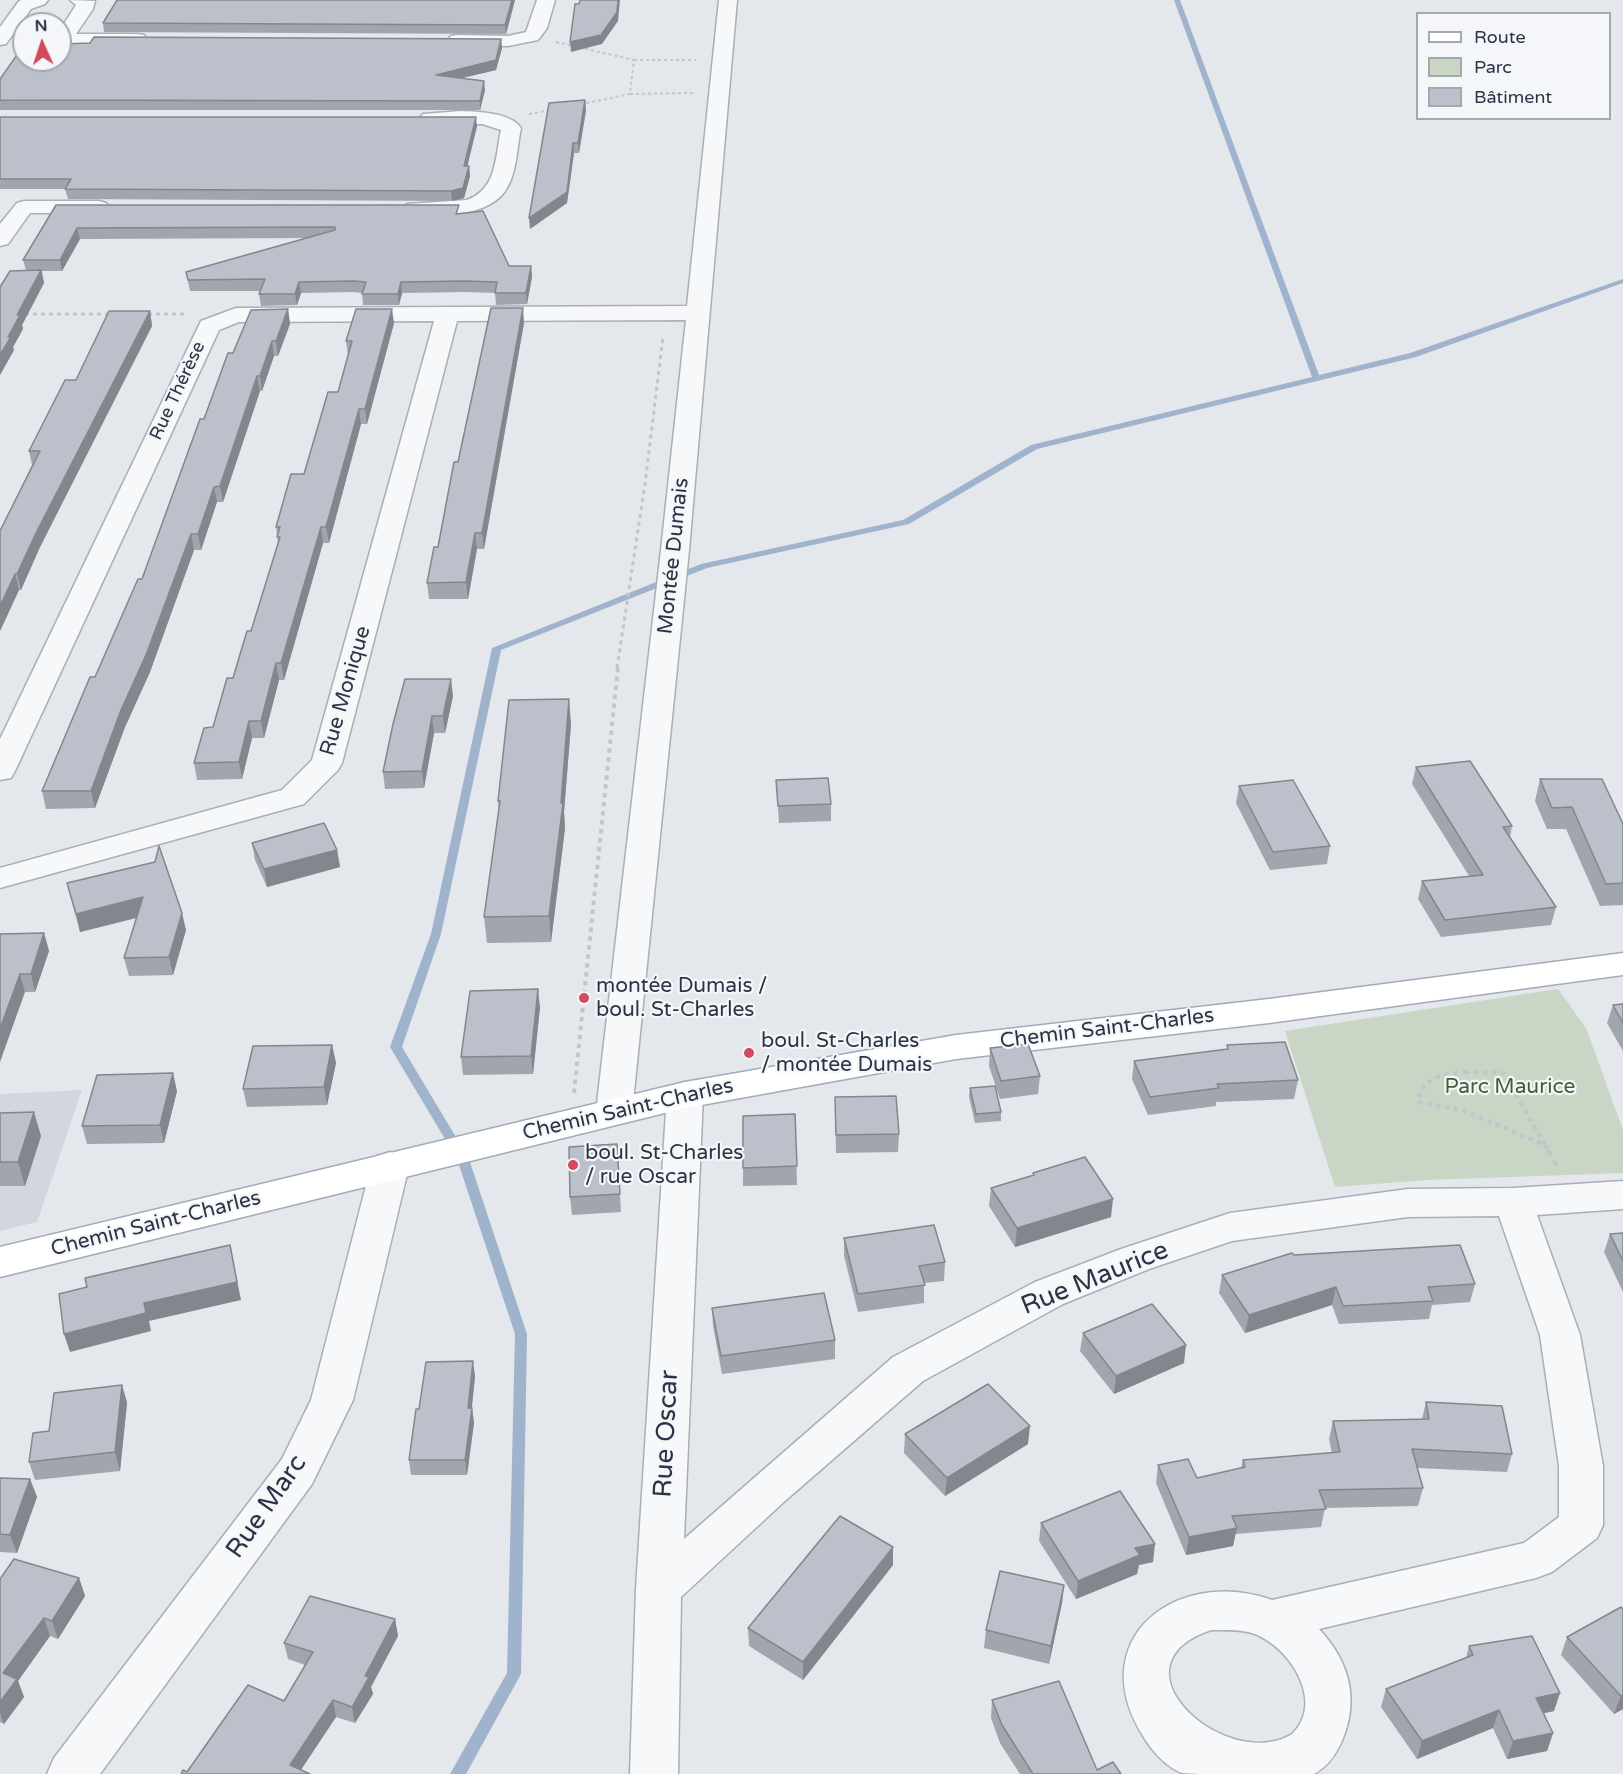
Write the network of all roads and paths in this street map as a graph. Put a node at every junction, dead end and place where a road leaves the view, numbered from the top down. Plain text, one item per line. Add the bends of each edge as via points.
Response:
1 (39, 0) edge
2 (79, 0) edge
3 (546, 0) edge
4 (728, 0) edge
5 (72, 25) edge
6 (532, 36) junction
7 (72, 39) edge
8 (157, 39) edge
9 (0, 40) edge
10 (438, 40) edge
11 (696, 50) dead end
12 (634, 60) junction
13 (695, 60) junction
14 (723, 60) junction
15 (694, 70) dead end
16 (719, 93) junction
17 (630, 94) junction
18 (576, 105) edge
19 (554, 110) edge
20 (406, 118) edge
21 (499, 120) junction
22 (0, 206) edge
23 (24, 207) junction
24 (119, 207) edge
25 (393, 208) edge
26 (1, 235) edge
27 (666, 313) junction
28 (698, 313) junction
29 (24, 314) edge
30 (118, 314) edge
31 (142, 314) edge
32 (447, 314) junction
33 (236, 315) junction
34 (0, 771) edge
35 (0, 878) edge
36 (1623, 964) edge
37 (685, 1095) junction
38 (614, 1112) junction
39 (571, 1122) junction
40 (1545, 1145) junction
41 (390, 1166) junction
42 (1623, 1195) edge
43 (1574, 1198) junction
44 (1513, 1202) junction
45 (0, 1262) edge
46 (659, 1589) junction
47 (1271, 1620) dead end
48 (70, 1774) edge
49 (654, 1774) edge

1 - 9 street via 25,5
2 - 5 street via 86,1 84,9
3 - 6 street
4 - 14 street, Montée Dumais
6 - 10 street via 508,41
6 - 12 path
7 - 8 street
11 - 13 path
12 - 13 path
12 - 17 path
13 - 14 path
13 - 15 path
14 - 16 street, Montée Dumais
16 - 17 path
16 - 28 street, Montée Dumais
17 - 18 path
19 - 21 path
20 - 21 street
21 - 25 street via 511,128 497,189 483,201 452,209
22 - 23 street
23 - 24 street
23 - 26 street
27 - 28 street, Rue Thérèse
27 - 32 street, Rue Thérèse
27 - 39 path via 619,653
28 - 38 street, Montée Dumais
29 - 30 path
31 - 33 path
32 - 33 street, Rue Thérèse
32 - 35 street, Rue Monique via 327,763 293,797
33 - 34 street, Rue Thérèse via 209,326
36 - 37 main road, Chemin Saint-Charles via 956,1047
37 - 38 main road, Chemin Saint-Charles
37 - 46 street, Rue Oscar
38 - 39 main road, Chemin Saint-Charles
39 - 41 main road, Chemin Saint-Charles
40 - 40 path via 1504,1073 1451,1072 1424,1081 1417,1091 1418,1102 1462,1110
40 - 43 path
41 - 45 main road, Chemin Saint-Charles
41 - 48 street, Rue Marc via 332,1400 297,1471
42 - 43 street, Rue Maurice
43 - 44 street, Rue Maurice
44 - 46 street, Rue Maurice via 1408,1203 1230,1227 1049,1293 908,1369
44 - 47 street via 1560,1335 1581,1466 1581,1525 1536,1559
46 - 49 street, Rue Oscar

